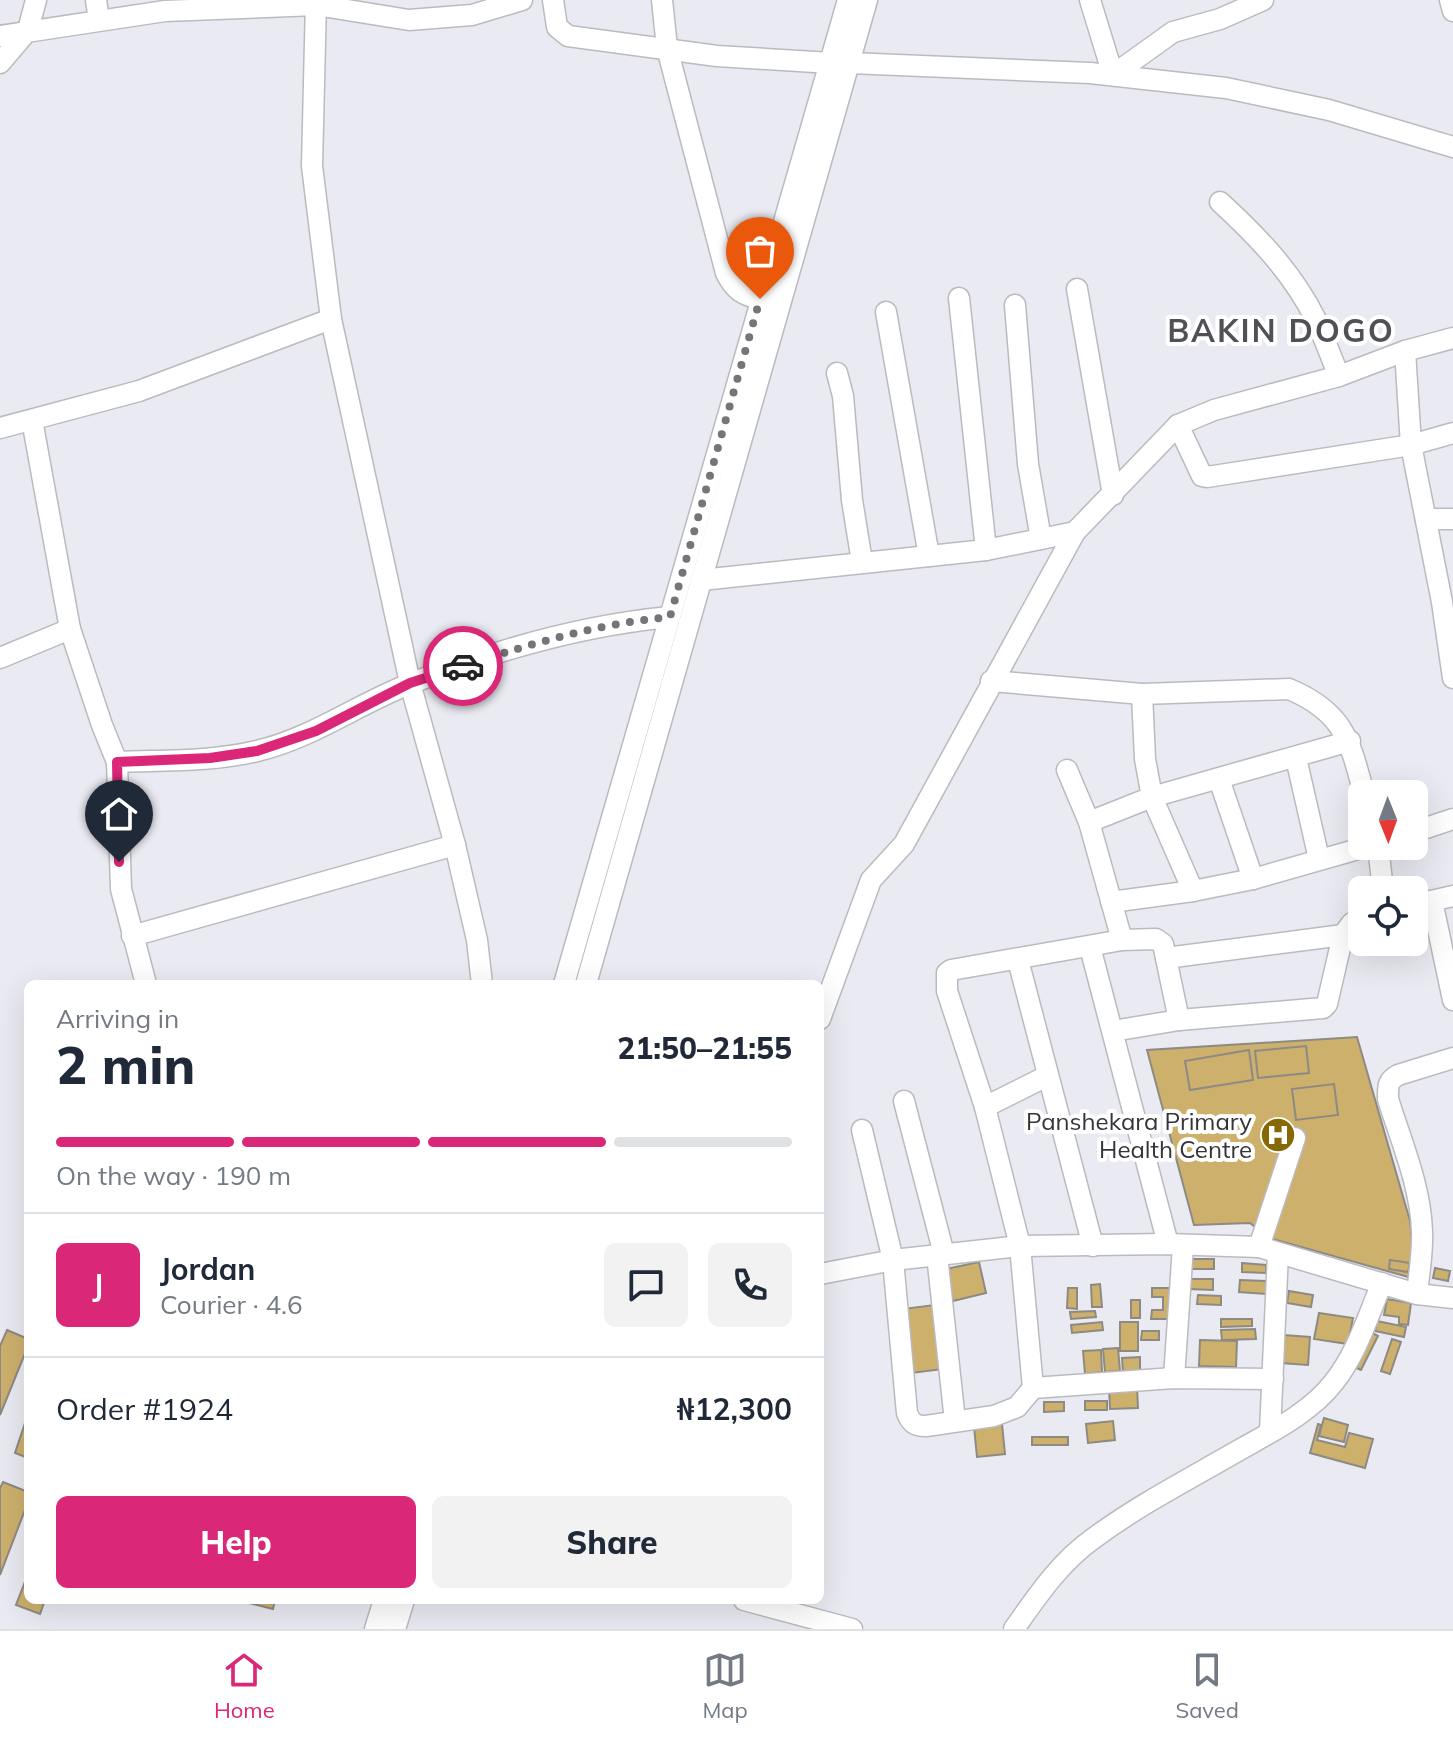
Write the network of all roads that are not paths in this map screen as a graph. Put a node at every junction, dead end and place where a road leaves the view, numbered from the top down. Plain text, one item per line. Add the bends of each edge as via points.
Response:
1 (36, 0) edge
2 (522, 0) edge
3 (553, 0) edge
4 (662, 0) edge
5 (848, 0) edge
6 (867, 0) edge
7 (1090, 0) edge
8 (1262, 0) edge
9 (1450, 0) edge
10 (316, 3) edge
11 (97, 10) edge
12 (1453, 11) edge
13 (28, 30) junction
14 (0, 36) edge
15 (667, 48) junction
16 (0, 63) edge
17 (841, 63) junction
18 (1113, 75) junction
19 (820, 130) junction
20 (1453, 147) edge
21 (1220, 202) dead end
22 (1077, 289) dead end
23 (959, 298) dead end
24 (760, 299) junction
25 (1015, 305) dead end
26 (886, 312) dead end
27 (331, 319) junction
28 (1453, 338) edge
29 (1405, 351) junction
30 (837, 373) dead end
31 (1339, 376) junction
32 (32, 420) junction
33 (1178, 425) junction
34 (0, 428) edge
35 (1453, 433) edge
36 (1411, 445) junction
37 (1113, 495) junction
38 (1426, 519) junction
39 (1453, 519) edge
40 (1075, 532) junction
41 (1041, 539) junction
42 (986, 550) junction
43 (929, 556) junction
44 (862, 562) junction
45 (701, 580) junction
46 (670, 617) junction
47 (70, 629) junction
48 (0, 658) edge
49 (1453, 678) edge
50 (991, 681) junction
51 (410, 683) junction
52 (1142, 694) junction
53 (1350, 741) junction
54 (1296, 758) junction
55 (117, 762) junction
56 (1067, 770) dead end
57 (1219, 779) junction
58 (1360, 780) edge
59 (1152, 797) junction
60 (1453, 819) edge
61 (1089, 822) junction
62 (1428, 827) edge
63 (455, 845) junction
64 (1348, 851) edge
65 (1319, 859) junction
66 (1253, 879) junction
67 (1193, 891) junction
68 (1453, 896) edge
69 (1111, 902) junction
70 (1428, 902) edge
71 (1428, 919) edge
72 (1348, 928) edge
73 (1343, 935) junction
74 (132, 936) junction
75 (1122, 940) junction
76 (1090, 947) junction
77 (1166, 958) junction
78 (1018, 960) junction
79 (145, 980) edge
80 (482, 980) edge
81 (565, 980) edge
82 (587, 980) edge
83 (1453, 1000) edge
84 (824, 1008) edge
85 (1179, 1020) junction
86 (1113, 1031) junction
87 (1453, 1058) edge
88 (1047, 1076) junction
89 (904, 1101) dead end
90 (985, 1107) junction
91 (862, 1130) dead end
92 (1295, 1138) dead end
93 (1176, 1245) junction
94 (1020, 1246) junction
95 (1093, 1246) junction
96 (1268, 1250) junction
97 (940, 1254) junction
98 (893, 1260) junction
99 (824, 1273) edge
100 (1382, 1283) junction
101 (1417, 1294) junction
102 (1453, 1298) edge
103 (1174, 1378) junction
104 (1273, 1379) junction
105 (1033, 1388) junction
106 (955, 1421) junction
107 (1270, 1432) junction
108 (383, 1604) edge
109 (403, 1604) edge
110 (759, 1604) edge
111 (375, 1629) edge
112 (395, 1629) edge
113 (852, 1629) edge
114 (1014, 1629) edge

1 - 13 street
2 - 10 street via 472,15 409,20
3 - 15 street via 557,27 568,36
4 - 15 street
5 - 17 street
6 - 17 street
7 - 18 street
8 - 18 street via 1173,32
9 - 12 street
10 - 11 street
10 - 27 street via 312,166
11 - 13 street
13 - 14 street
13 - 16 street
15 - 17 street via 759,60
15 - 24 street via 726,273 734,289
17 - 18 street
17 - 19 street
18 - 20 street via 1226,88 1329,110
19 - 24 street
19 - 45 street
21 - 31 street via 1293,280
22 - 37 street
23 - 42 street
24 - 46 street
25 - 41 street via 1028,464
26 - 43 street
27 - 32 street via 139,391
27 - 51 street
28 - 29 street
29 - 31 street
29 - 36 street
30 - 44 street
31 - 33 street
32 - 34 street
32 - 47 street
33 - 36 street via 1204,477
33 - 37 street
35 - 36 street
36 - 38 street
37 - 40 street
38 - 39 street
38 - 49 street
40 - 41 street
40 - 50 street
41 - 42 street
42 - 43 street
43 - 44 street
44 - 45 street
45 - 82 street
46 - 51 street via 581,630
46 - 81 street
47 - 48 street
47 - 55 street
50 - 52 street
50 - 84 street via 904,844 871,880
51 - 55 street via 316,731 257,751
51 - 63 street
52 - 53 street via 1289,689 1333,717
52 - 59 street
53 - 54 street
53 - 58 street
54 - 57 street
54 - 65 street
55 - 74 street via 121,889
56 - 61 street
57 - 59 street
57 - 66 street
59 - 61 street
59 - 67 street
60 - 62 street
61 - 69 street
63 - 74 street
63 - 80 street
64 - 65 street
65 - 66 street
66 - 67 street
67 - 69 street
68 - 70 street
69 - 75 street
71 - 83 street
72 - 73 street
73 - 77 street
73 - 85 street via 1323,1008
74 - 79 street
75 - 76 street
75 - 77 street via 1160,941
76 - 78 street
76 - 86 street
77 - 85 street
78 - 88 street
78 - 90 street via 951,970 945,979
85 - 86 street
86 - 93 street
87 - 101 street via 1398,1075 1388,1086 1421,1215
88 - 90 street
88 - 95 street
89 - 97 street
90 - 94 street
91 - 98 street
92 - 96 street
93 - 95 street
93 - 96 street
93 - 103 street
94 - 95 street
94 - 97 street
94 - 105 street
96 - 100 street
96 - 104 street
97 - 98 street
97 - 106 street
98 - 99 street
98 - 106 street via 907,1413 916,1426
100 - 101 street
100 - 107 street via 1333,1384
101 - 102 street
103 - 104 street
103 - 105 street
104 - 107 street
105 - 106 street via 1017,1407
107 - 114 street via 1092,1539 1059,1567
108 - 111 street
109 - 112 street
110 - 113 street

